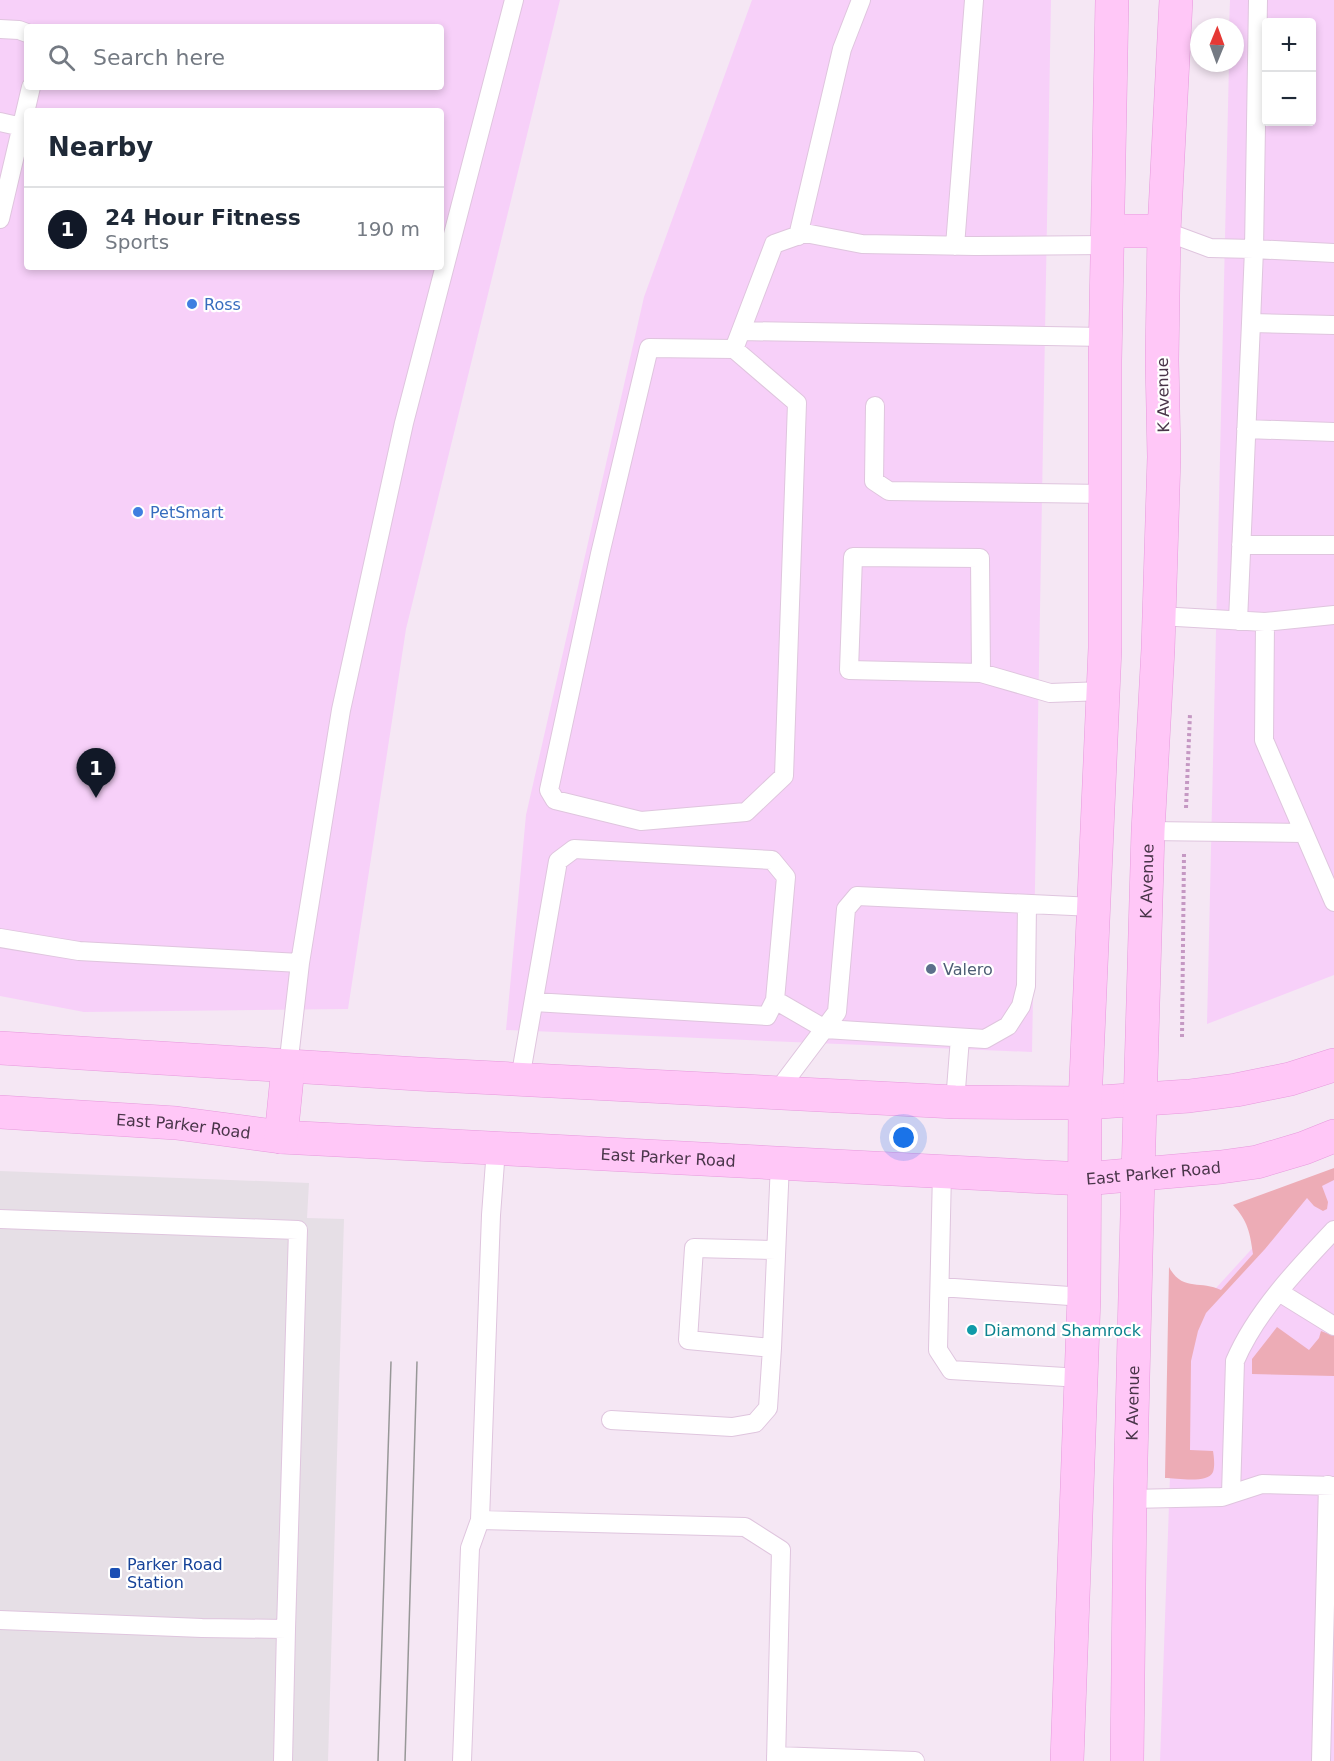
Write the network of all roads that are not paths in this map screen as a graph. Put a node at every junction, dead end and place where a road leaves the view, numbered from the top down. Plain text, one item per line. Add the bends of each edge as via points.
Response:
1 (514, 0) edge
2 (861, 0) edge
3 (974, 0) edge
4 (1113, 0) edge
5 (1176, 0) edge
6 (1258, 0) edge
7 (0, 29) edge
8 (24, 32) edge
9 (30, 90) edge
10 (26, 108) edge
11 (24, 117) edge
12 (0, 122) edge
13 (22, 126) junction
14 (0, 219) edge
15 (1164, 231) junction
16 (798, 236) junction
17 (1108, 238) junction
18 (955, 246) junction
19 (1254, 249) junction
20 (1334, 253) edge
21 (444, 269) edge
22 (444, 270) edge
23 (1251, 323) junction
24 (1334, 325) edge
25 (741, 331) junction
26 (1106, 337) junction
27 (734, 349) junction
28 (875, 406) dead end
29 (1246, 429) junction
30 (1334, 432) edge
31 (1105, 494) junction
32 (1241, 545) junction
33 (1334, 545) edge
34 (1334, 615) edge
35 (1159, 616) junction
36 (1238, 621) junction
37 (1264, 622) junction
38 (981, 673) junction
39 (1103, 691) junction
40 (1148, 831) junction
41 (1303, 833) junction
42 (1334, 902) edge
43 (1027, 904) junction
44 (1095, 907) junction
45 (0, 938) edge
46 (300, 963) junction
47 (775, 1000) junction
48 (534, 1002) junction
49 (825, 1029) junction
50 (960, 1038) junction
51 (0, 1048) edge
52 (1334, 1065) edge
53 (288, 1066) junction
54 (520, 1079) junction
55 (776, 1093) junction
56 (1141, 1100) junction
57 (955, 1102) junction
58 (1085, 1103) junction
59 (0, 1112) edge
60 (1334, 1136) edge
61 (281, 1137) junction
62 (496, 1149) junction
63 (780, 1164) junction
64 (942, 1172) junction
65 (1138, 1175) junction
66 (1084, 1179) junction
67 (0, 1219) edge
68 (1334, 1230) edge
69 (776, 1250) junction
70 (940, 1287) junction
71 (1279, 1292) junction
72 (1084, 1297) junction
73 (1334, 1326) edge
74 (772, 1347) junction
75 (1081, 1378) junction
76 (611, 1420) dead end
77 (1331, 1486) edge
78 (1231, 1494) junction
79 (1130, 1498) junction
80 (480, 1520) junction
81 (0, 1620) edge
82 (286, 1629) junction
83 (776, 1759) edge
84 (283, 1761) edge
85 (462, 1761) edge
86 (915, 1761) edge
87 (1067, 1761) edge
88 (1127, 1761) edge
89 (1321, 1761) edge

1 - 21 lane
2 - 16 lane via 843,49
3 - 18 lane
4 - 17 main road
5 - 15 main road, K Avenue
6 - 19 lane
7 - 8 lane
9 - 10 lane
11 - 13 lane
12 - 13 lane
13 - 14 lane
15 - 17 main road
15 - 19 lane via 1210,248
15 - 35 main road, K Avenue
16 - 18 lane via 805,233 862,244
16 - 25 lane via 774,244
17 - 18 lane
17 - 26 main road
19 - 20 lane
19 - 23 lane
22 - 46 lane via 404,423 340,710
23 - 24 lane
23 - 29 lane
25 - 26 lane
25 - 27 lane
26 - 31 main road
27 - 27 lane via 649,348 549,790 555,800 641,821 746,812 784,776 797,403
28 - 31 lane via 874,481 889,491
29 - 30 lane
29 - 32 lane
31 - 39 main road
32 - 33 lane
32 - 36 lane
34 - 37 lane
35 - 36 lane
35 - 40 main road, K Avenue
36 - 37 lane
37 - 41 lane via 1264,740
38 - 38 lane via 849,670 853,557 980,558
38 - 39 lane via 1050,693
39 - 44 main road
40 - 41 lane
40 - 56 main road, K Avenue
41 - 42 lane
43 - 44 lane
43 - 49 lane via 857,896 846,909 837,1012
43 - 50 lane via 1026,986 1021,1006 1008,1026 985,1039
44 - 58 main road
45 - 46 lane via 79,951
46 - 53 lane
47 - 48 lane via 767,1017
47 - 48 lane via 786,877 772,860 574,849 558,861
47 - 49 lane
48 - 54 lane
49 - 50 lane
49 - 55 lane
50 - 57 lane
51 - 53 main road
52 - 56 main road via 1236,1090
53 - 54 main road
53 - 61 main road
54 - 55 main road
55 - 57 main road
56 - 58 main road
56 - 65 main road, K Avenue
57 - 58 main road
58 - 66 main road
59 - 61 main road, East Parker Road via 176,1123
60 - 65 main road, East Parker Road via 1257,1162
61 - 62 main road, East Parker Road
62 - 63 main road, East Parker Road
62 - 80 lane
63 - 64 main road, East Parker Road
63 - 69 lane
64 - 66 main road, East Parker Road
64 - 70 lane
65 - 66 main road, East Parker Road
65 - 79 main road, K Avenue
66 - 72 main road
67 - 82 lane via 298,1230
68 - 71 lane
69 - 74 lane
69 - 74 lane via 694,1248 688,1340
70 - 72 lane
70 - 75 lane via 938,1350 951,1370
71 - 73 lane
71 - 78 lane via 1244,1341 1235,1361
72 - 75 main road
74 - 76 lane via 768,1408 755,1423 732,1427
75 - 87 main road
77 - 78 lane via 1262,1484
77 - 89 lane
78 - 79 lane
79 - 88 main road, K Avenue
80 - 83 lane via 745,1527 782,1550
80 - 85 lane via 470,1548
81 - 82 lane
82 - 84 lane
83 - 86 lane

